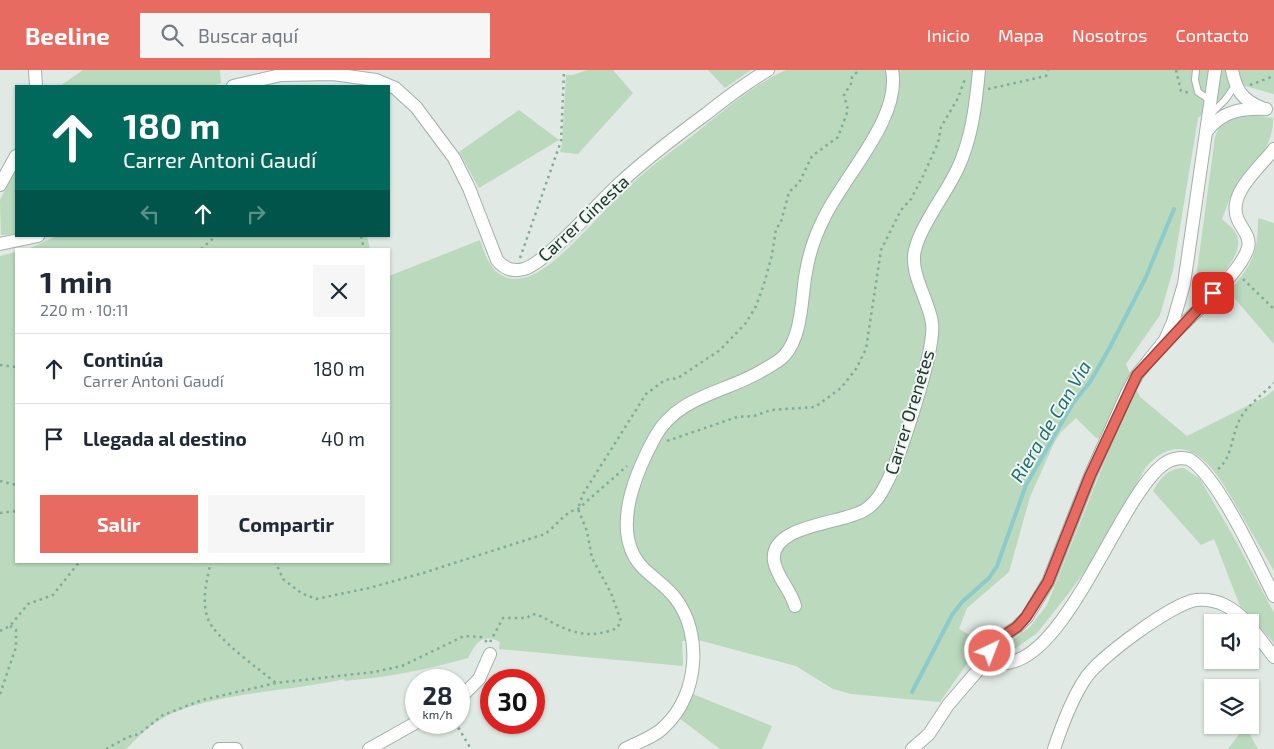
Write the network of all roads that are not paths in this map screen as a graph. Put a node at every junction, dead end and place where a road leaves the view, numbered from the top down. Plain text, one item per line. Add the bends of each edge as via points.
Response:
1 (35, 70) edge
2 (768, 70) edge
3 (892, 70) edge
4 (979, 70) edge
5 (1196, 70) edge
6 (1215, 70) edge
7 (1232, 70) edge
8 (36, 85) edge
9 (237, 85) edge
10 (388, 85) edge
11 (390, 86) edge
12 (1238, 90) junction
13 (1207, 100) junction
14 (1270, 110) edge
15 (1209, 116) junction
16 (1207, 131) junction
17 (1274, 149) edge
18 (15, 158) edge
19 (0, 184) edge
20 (33, 237) edge
21 (0, 244) edge
22 (1184, 284) junction
23 (1202, 304) junction
24 (1155, 354) junction
25 (1274, 596) edge
26 (795, 606) dead end
27 (1237, 614) edge
28 (1259, 638) edge
29 (489, 648) road end
30 (991, 655) junction
31 (1274, 657) edge
32 (470, 688) edge
33 (405, 729) edge
34 (219, 749) edge
35 (236, 749) edge
36 (369, 749) edge
37 (625, 749) edge
38 (912, 749) edge
39 (1054, 749) edge

1 - 8 street
2 - 11 street, Carrer Ginesta via 747,82 664,145 545,255 525,269 516,270 509,270 497,260 470,188 454,158 416,107
3 - 37 street via 893,88 886,112 818,230 790,348 779,360 752,377 695,400 668,418 646,454 628,512 626,529 630,548 641,567 666,588 680,606 693,637 695,654 681,704 670,721 655,734
4 - 26 street, Carrer Orenetes via 973,120 961,163 915,249 915,267 933,325 922,379 897,458 886,485 868,508 791,534 778,544 774,554 776,566
5 - 13 lane via 1196,86
6 - 13 street
7 - 12 street
9 - 10 street, Carrer Ginesta via 282,75 333,74 376,80
12 - 14 street
12 - 15 lane
13 - 15 street
14 - 16 street via 1233,111 1219,118
15 - 16 street
16 - 22 street
17 - 23 street via 1235,202 1235,211 1249,245 1245,257
18 - 19 street
20 - 21 street
22 - 23 street
22 - 24 street via 1173,322
23 - 24 street
24 - 30 street via 1126,393 1048,582 1026,617 994,642
25 - 30 street via 1208,477 1189,459 1182,458 1165,463 1139,492 1091,576 1045,638 1022,657 1010,662 999,662
27 - 39 street via 1225,604 1197,600 1177,607 1113,650 1091,670 1071,704
28 - 31 street
29 - 32 street via 479,679
30 - 38 street via 948,705 929,734
33 - 36 street
34 - 35 street

